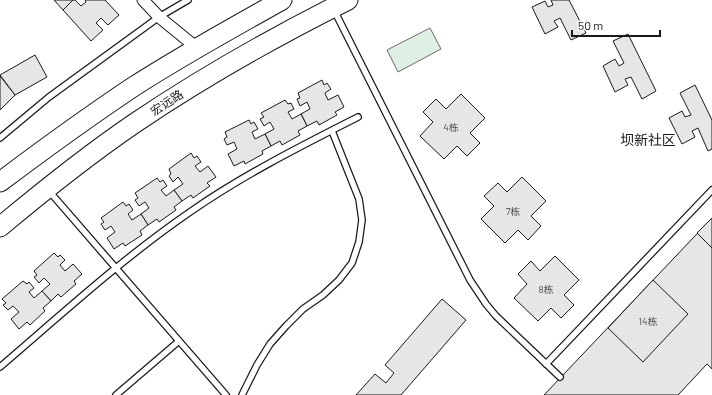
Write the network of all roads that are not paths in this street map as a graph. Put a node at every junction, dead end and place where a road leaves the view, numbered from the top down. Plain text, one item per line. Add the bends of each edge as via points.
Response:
1 (143, 0) edge
2 (188, 0) edge
3 (282, 0) edge
4 (340, 4) edge
5 (159, 17) junction
6 (197, 48) junction
7 (358, 117) dead end
8 (332, 131) junction
9 (0, 138) edge
10 (0, 182) edge
11 (47, 189) junction
12 (712, 190) edge
13 (0, 227) edge
14 (116, 268) junction
15 (179, 342) junction
16 (546, 364) junction
17 (0, 366) edge
18 (560, 377) dead end
19 (116, 395) edge
20 (226, 395) edge
21 (242, 395) edge

1 - 5 street
2 - 5 lane
3 - 6 highway
4 - 11 highway, 宏远路 via 197,83 134,124
4 - 16 lane via 470,280 496,316
5 - 6 street
5 - 9 lane via 49,97
6 - 10 highway via 70,130
7 - 8 lane
8 - 14 lane via 271,162 217,194 165,229
8 - 21 lane via 359,199 362,220 359,242 352,262 339,280 303,309 270,344
11 - 13 highway, 宏远路
11 - 14 lane
12 - 16 lane
14 - 15 lane
14 - 17 lane
15 - 19 lane
15 - 20 lane
16 - 18 lane

